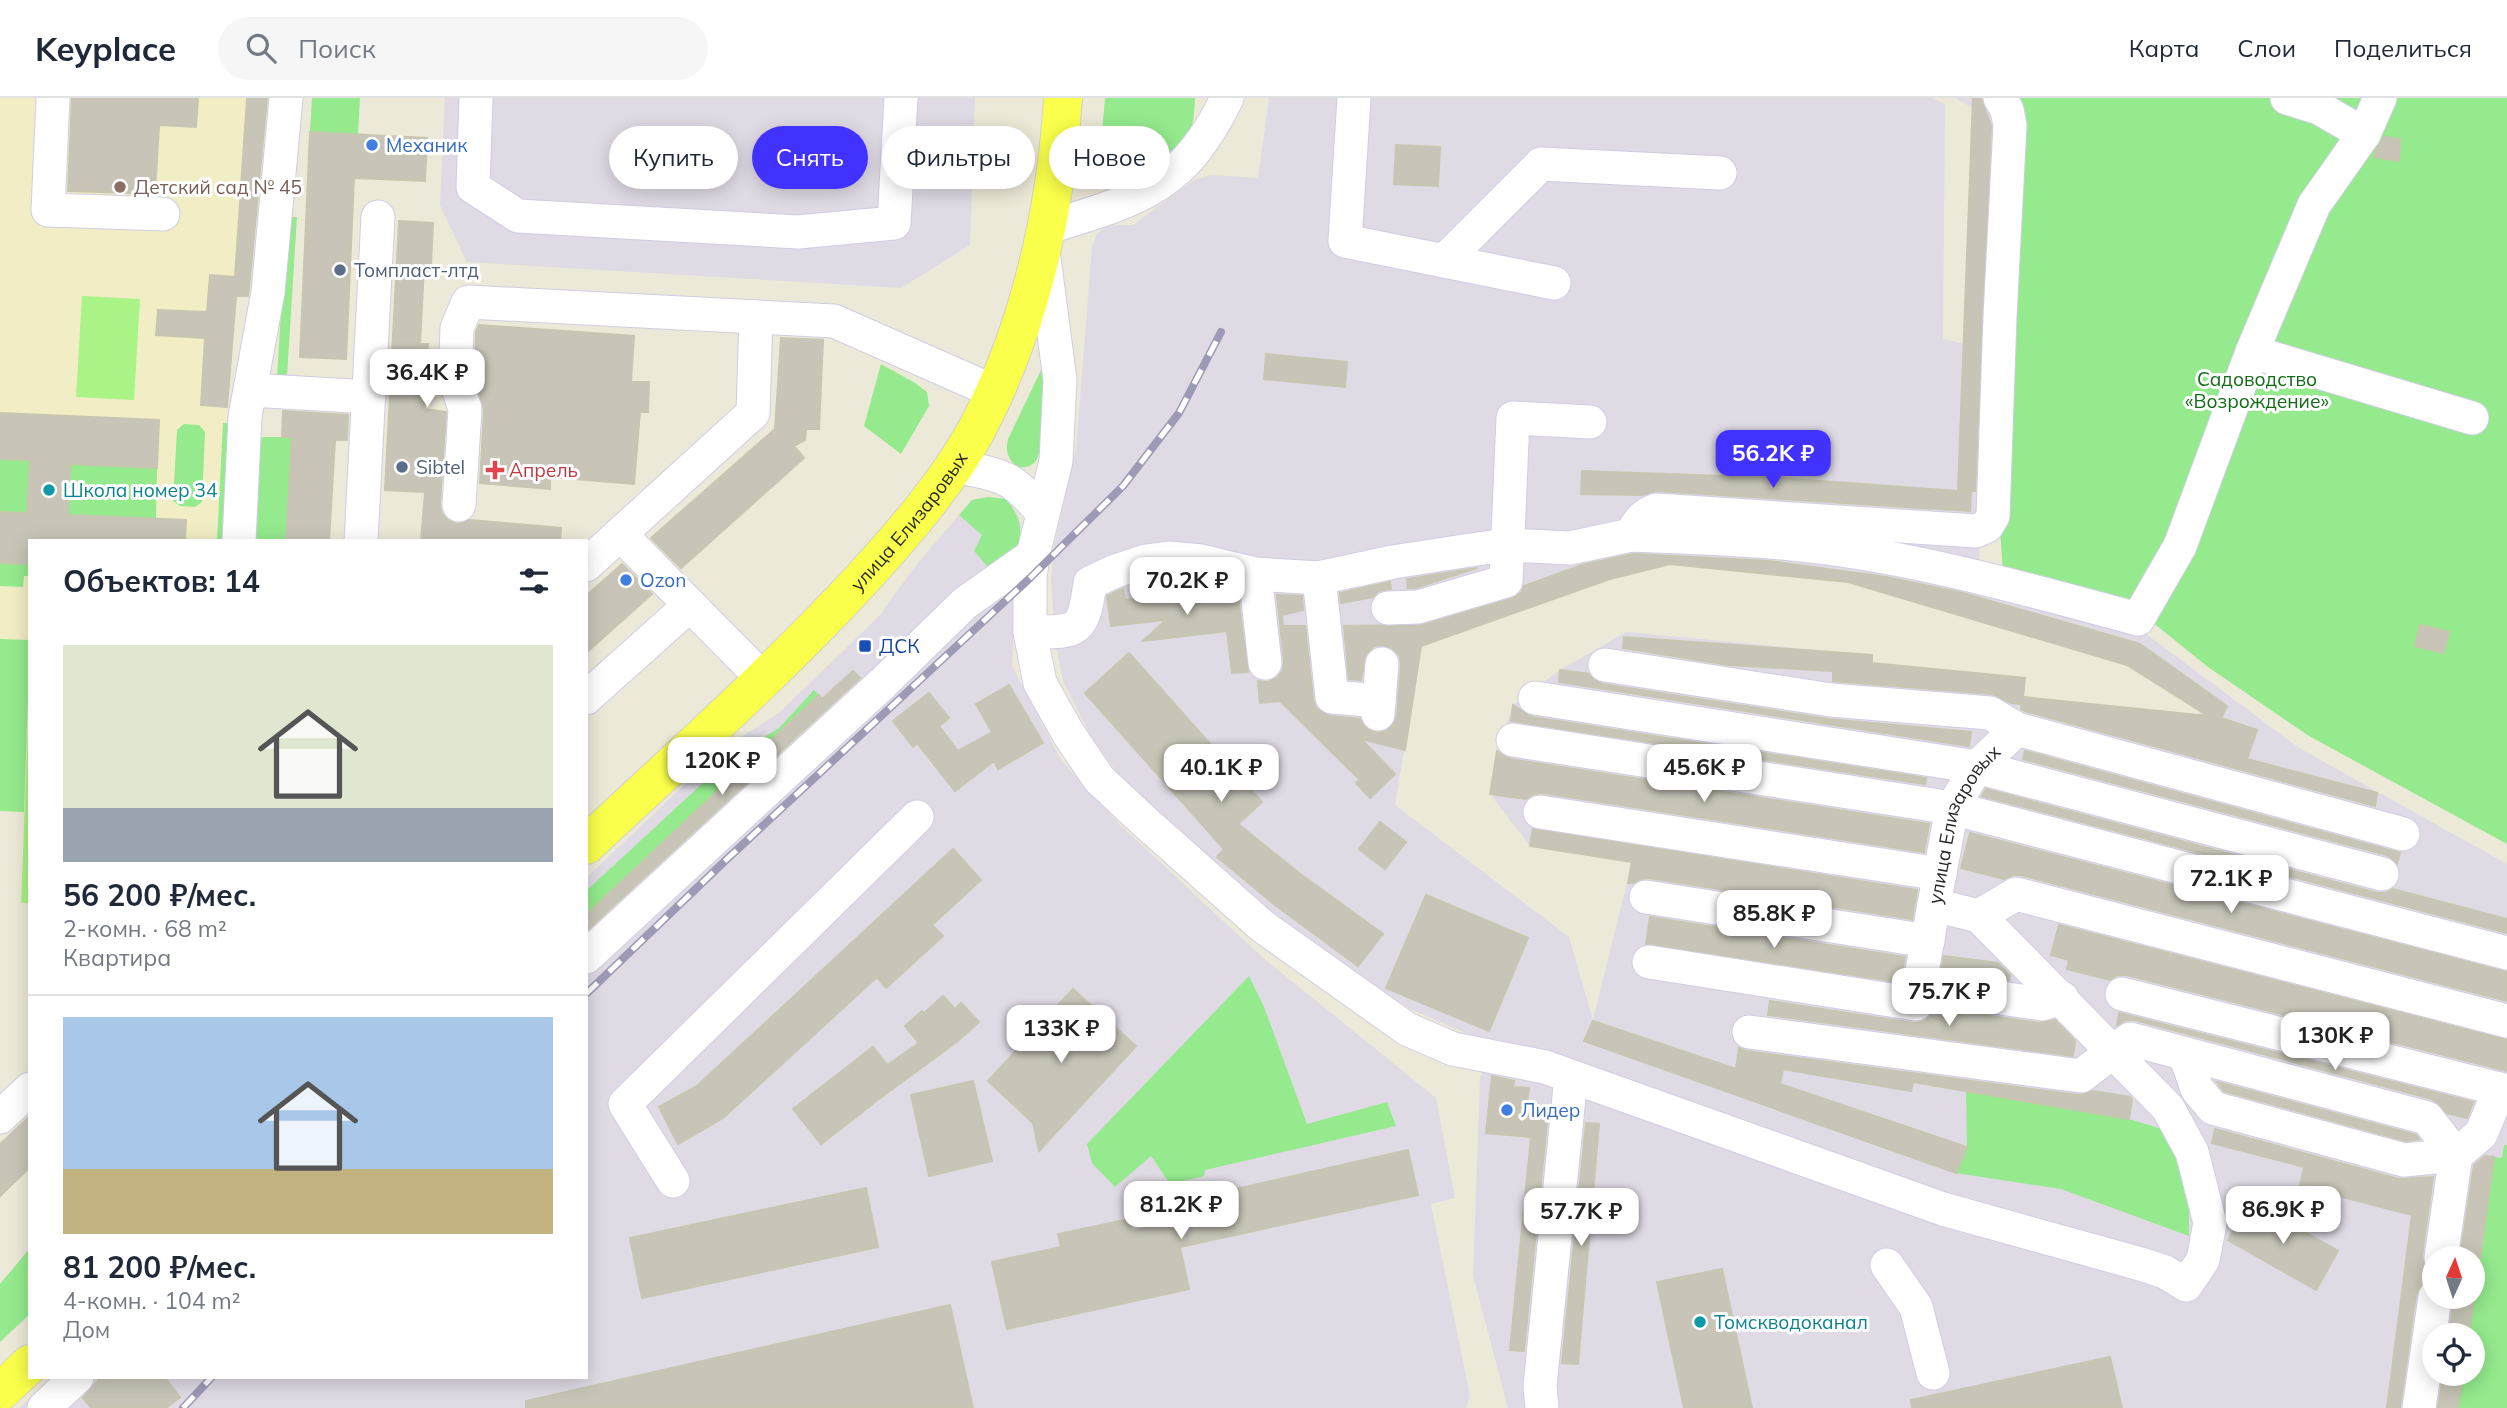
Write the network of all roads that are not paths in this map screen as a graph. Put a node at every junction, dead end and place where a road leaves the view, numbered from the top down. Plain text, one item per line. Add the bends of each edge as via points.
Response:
1 (53, 98) edge
2 (286, 98) edge
3 (475, 98) edge
4 (901, 98) edge
5 (1063, 98) edge
6 (1227, 98) edge
7 (1354, 98) edge
8 (2000, 98) edge
9 (2287, 98) edge
10 (2380, 98) edge
11 (2364, 134) junction
12 (1720, 173) dead end
13 (163, 214) dead end
14 (378, 217) dead end
15 (1044, 236) junction
16 (1444, 261) junction
17 (1554, 283) dead end
18 (756, 317) junction
19 (2252, 352) junction
20 (250, 390) junction
21 (995, 392) junction
22 (369, 397) junction
23 (2472, 418) dead end
24 (1590, 422) dead end
25 (953, 466) junction
26 (459, 505) dead end
27 (1043, 513) junction
28 (620, 534) junction
29 (1632, 535) junction
30 (239, 539) edge
31 (361, 539) edge
32 (1508, 545) junction
33 (1033, 555) junction
34 (1393, 562) junction
35 (588, 563) edge
36 (1255, 574) junction
37 (1319, 578) junction
38 (690, 606) junction
39 (1030, 632) junction
40 (1265, 663) dead end
41 (1382, 664) dead end
42 (1605, 665) dead end
43 (763, 679) junction
44 (588, 696) edge
45 (1535, 698) dead end
46 (2017, 729) junction
47 (1513, 740) dead end
48 (1977, 767) junction
49 (635, 799) junction
50 (1952, 808) junction
51 (1540, 812) dead end
52 (917, 817) dead end
53 (588, 818) edge
54 (2403, 834) dead end
55 (588, 843) edge
56 (2382, 874) dead end
57 (1937, 890) junction
58 (1646, 897) dead end
59 (1979, 916) junction
60 (1927, 941) junction
61 (2507, 953) edge
62 (588, 955) edge
63 (1649, 962) dead end
64 (1947, 990) dead end
65 (2122, 994) dead end
66 (2062, 998) junction
67 (2507, 1021) edge
68 (1749, 1032) dead end
69 (2113, 1051) junction
70 (2185, 1054) junction
71 (1570, 1077) junction
72 (2504, 1090) edge
73 (28, 1091) edge
74 (0, 1117) edge
75 (2456, 1155) junction
76 (673, 1181) dead end
77 (2443, 1246) edge
78 (1887, 1265) dead end
79 (2433, 1309) edge
80 (28, 1366) edge
81 (1933, 1373) dead end
82 (75, 1379) edge
83 (0, 1392) edge
84 (44, 1408) edge
85 (1542, 1408) edge
86 (2419, 1408) edge

1 - 13 street via 48,210
2 - 20 street via 268,292
3 - 4 street via 473,187 518,216 798,232 894,223
5 - 15 main road, улица Елизаровых via 1060,146
6 - 15 street via 1205,138 1163,183
7 - 16 street via 1345,242
8 - 29 street via 2010,125 1993,516 1987,526 1976,531 1656,510 1639,519
9 - 11 street via 2319,108
10 - 11 street
11 - 19 street via 2314,205
12 - 16 street via 1541,164
14 - 22 street
15 - 21 main road, улица Елизаровых
15 - 27 street via 1060,380 1056,461
16 - 17 street
18 - 21 street via 834,321
18 - 26 street via 468,302 457,328 454,379 465,409
18 - 28 street via 753,412
19 - 23 street
19 - 29 street via 2180,546 2138,619 2005,583 1854,552
20 - 22 street
20 - 30 street
21 - 25 main road, улица Елизаровых
22 - 31 street
24 - 32 street via 1513,418
25 - 27 street via 1009,481
25 - 43 main road, улица Елизаровых via 931,500 882,556
27 - 33 street
28 - 35 street
28 - 38 street
29 - 32 street via 1570,548
32 - 34 street
32 - 34 street via 1506,581 1418,607 1395,608
33 - 39 street
33 - 62 street via 965,603
34 - 37 street
36 - 37 street
36 - 39 street via 1201,561 1146,561 1090,583 1085,615 1068,632
36 - 40 street
37 - 41 street via 1332,697 1379,707
38 - 43 street
38 - 44 street
39 - 71 street via 1040,683 1099,779 1262,926 1407,1029 1453,1049 1545,1067
42 - 46 street via 1831,700 1990,713
43 - 49 main road, улица Елизаровых
45 - 48 street
46 - 48 street, улица Елизаровых
46 - 54 street
47 - 50 street
48 - 50 street, улица Елизаровых
48 - 56 street
49 - 53 street
49 - 55 main road, улица Елизаровых
50 - 57 street, улица Елизаровых
50 - 61 street
51 - 57 street
52 - 76 street via 625,1104
57 - 59 street, улица Елизаровых
57 - 60 street
58 - 60 street
59 - 66 street, улица Елизаровых
59 - 67 street via 2016,894
60 - 63 street via 1916,1004
64 - 66 street via 2042,1004
65 - 72 street
66 - 69 street, улица Елизаровых
68 - 69 street via 2081,1076
69 - 70 street via 2130,1039
69 - 71 street, улица Елизаровых via 2168,1108 2192,1152 2210,1223 2203,1260 2186,1285 2144,1265 1943,1209
70 - 75 street via 2427,1118
70 - 75 street via 2197,1089 2213,1108 2404,1160
71 - 85 street via 1540,1386
72 - 75 street via 2482,1134
73 - 74 street
75 - 77 street
78 - 81 street via 1916,1307
79 - 86 street
80 - 83 main road
82 - 84 street

